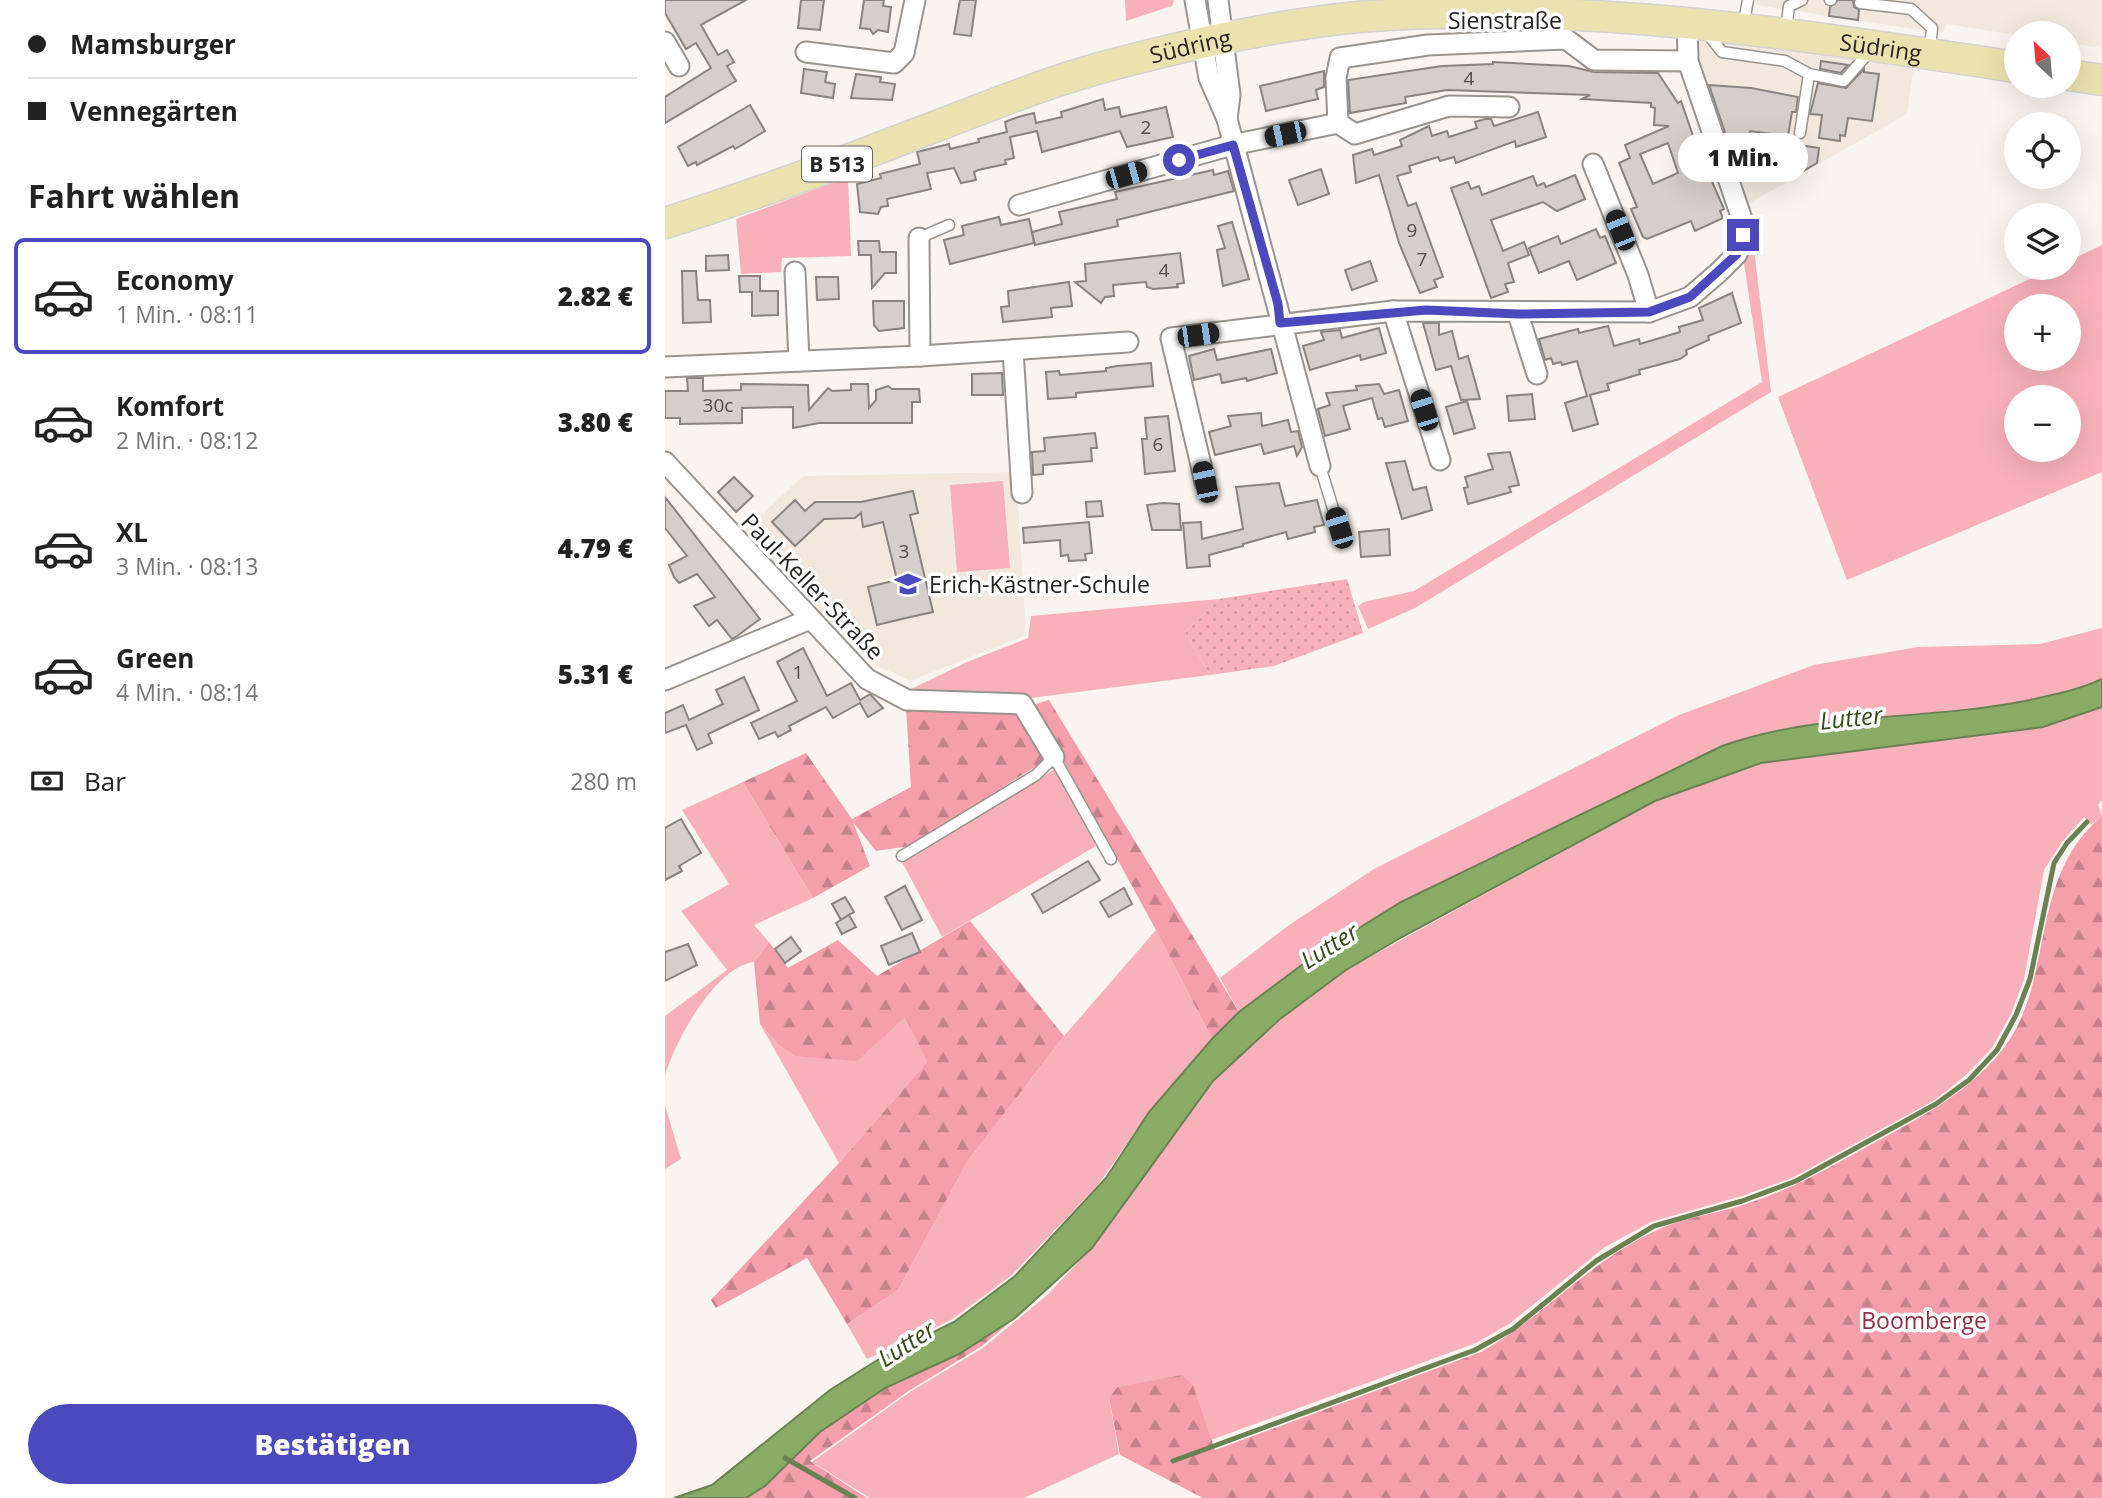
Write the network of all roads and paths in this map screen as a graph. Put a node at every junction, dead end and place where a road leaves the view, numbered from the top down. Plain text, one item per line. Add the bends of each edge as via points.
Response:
1 (915, 0) edge
2 (1195, 0) edge
3 (1218, 0) edge
4 (1802, 0) edge
5 (1860, 3) dead end
6 (1417, 7) edge
7 (1746, 13) edge
8 (1699, 22) junction
9 (1785, 33) junction
10 (1214, 41) junction
11 (665, 42) edge
12 (1866, 45) junction
13 (806, 52) dead end
14 (1929, 54) junction
15 (1688, 61) junction
16 (2004, 65) edge
17 (679, 66) dead end
18 (1809, 74) junction
19 (2081, 77) edge
20 (2102, 80) edge
21 (1509, 107) dead end
22 (1338, 123) junction
23 (1800, 134) dead end
24 (1233, 145) junction
25 (1593, 164) dead end
26 (1019, 205) dead end
27 (665, 223) edge
28 (949, 225) dead end
29 (919, 238) joint
30 (795, 272) dead end
31 (1393, 311) junction
32 (1649, 312) junction
33 (1518, 314) junction
34 (1280, 323) junction
35 (1128, 342) dead end
36 (1013, 350) junction
37 (920, 356) junction
38 (799, 361) junction
39 (665, 367) edge
40 (1537, 374) dead end
41 (1440, 460) dead end
42 (665, 463) edge
43 (1320, 466) joint
44 (1205, 482) dead end
45 (1022, 493) dead end
46 (1339, 528) dead end
47 (810, 619) junction
48 (665, 680) edge
49 (1054, 757) junction
50 (902, 856) dead end
51 (1111, 859) dead end

1 - 13 street via 904,53 894,63
2 - 10 street
3 - 10 street
4 - 9 lane via 1789,6
5 - 14 lane via 1911,9 1932,28
6 - 8 main road, Südring / B 513
6 - 10 main road, Südring / B 513
7 - 8 main road, Südring / B 513
7 - 9 main road, Südring / B 513
8 - 15 street
8 - 18 lane via 1722,52 1785,61
9 - 12 main road, Südring / B 513
10 - 24 street via 1209,78
10 - 27 main road, Südring / B 513 via 1066,78
11 - 17 street
12 - 14 main road, Südring / B 513
12 - 18 lane via 1864,58 1844,81
14 - 16 main road, Südring / B 513
15 - 22 street, Sienstraße via 1594,60 1566,39 1428,45 1340,58
15 - 32 street via 1740,209 1743,235 1737,254 1690,297
18 - 23 lane
19 - 20 main road
21 - 22 street via 1449,106 1355,134
22 - 24 street
24 - 26 street
24 - 34 street
25 - 32 street
28 - 29 lane
29 - 37 street
30 - 38 street
31 - 33 street
31 - 34 street
31 - 41 street
32 - 33 street
33 - 40 street
34 - 43 street
34 - 44 street via 1171,338
35 - 36 street
36 - 37 street
36 - 45 street
37 - 38 street
38 - 39 street
42 - 47 street, Paul-Keller-Straße
43 - 46 lane
47 - 48 street
47 - 49 street, Paul-Keller-Straße via 867,679 907,700 1022,704
49 - 50 lane via 1036,775
49 - 51 lane, Paul-Keller-Straße

